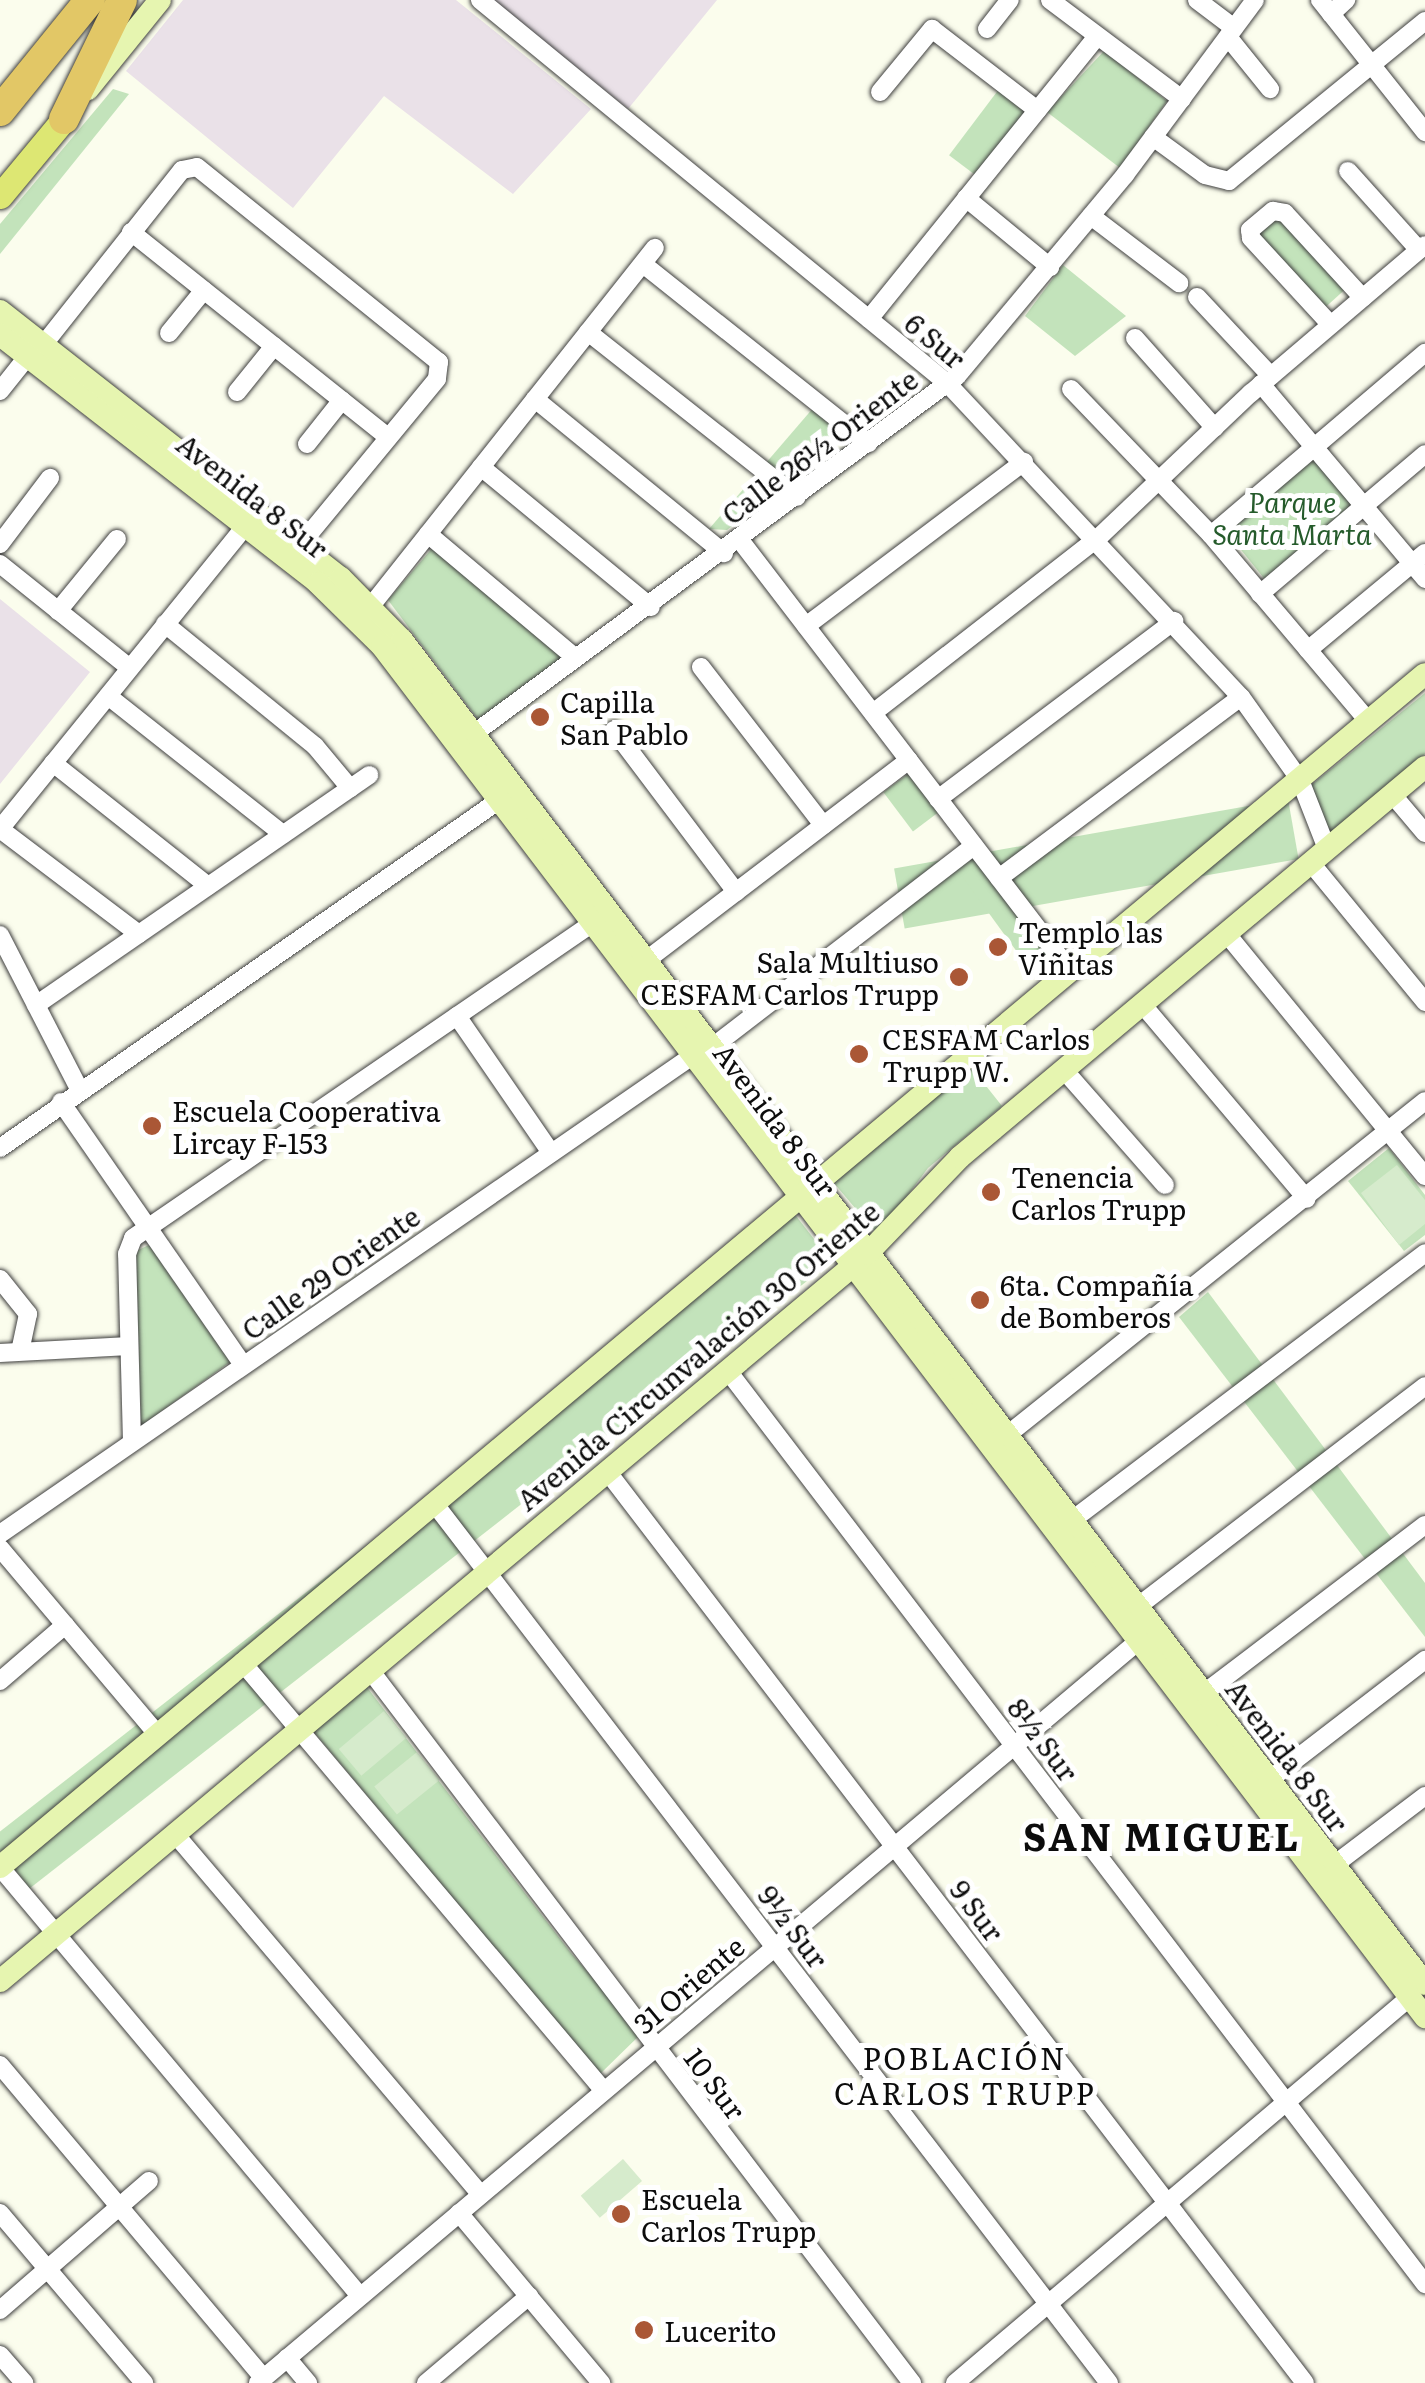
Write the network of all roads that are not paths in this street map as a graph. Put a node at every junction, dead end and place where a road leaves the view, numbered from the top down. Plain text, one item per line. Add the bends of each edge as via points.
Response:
1 (65, 0) edge
2 (90, 0) edge
3 (122, 0) edge
4 (160, 0) edge
5 (480, 0) edge
6 (1010, 0) edge
7 (1050, 0) edge
8 (1197, 0) edge
9 (1255, 0) edge
10 (1346, 0) edge
11 (1325, 7) edge
12 (1425, 22) edge
13 (987, 29) dead end
14 (1231, 33) junction
15 (1097, 36) junction
16 (1367, 63) junction
17 (0, 80) edge
18 (1270, 89) dead end
19 (880, 92) dead end
20 (1182, 99) junction
21 (1037, 110) junction
22 (0, 111) edge
23 (64, 119) junction
24 (1425, 132) edge
25 (1154, 138) junction
26 (1348, 171) dead end
27 (0, 196) edge
28 (966, 198) junction
29 (1091, 216) junction
30 (132, 232) junction
31 (1422, 247) edge
32 (655, 248) dead end
33 (642, 264) junction
34 (1050, 267) junction
35 (1179, 283) dead end
36 (204, 290) junction
37 (1197, 297) dead end
38 (1362, 298) junction
39 (0, 311) edge
40 (869, 319) junction
41 (1330, 324) junction
42 (588, 332) junction
43 (169, 334) dead end
44 (0, 336) edge
45 (1134, 338) dead end
46 (274, 346) junction
47 (36, 350) junction
48 (1425, 354) edge
49 (1266, 380) junction
50 (947, 383) junction
51 (1071, 389) dead end
52 (0, 390) edge
53 (237, 392) dead end
54 (535, 399) junction
55 (342, 400) junction
56 (1215, 428) junction
57 (388, 436) junction
58 (868, 443) junction
59 (307, 444) dead end
60 (1314, 447) junction
61 (1425, 454) edge
62 (1024, 462) junction
63 (481, 467) junction
64 (50, 478) dead end
65 (1160, 479) junction
66 (797, 497) junction
67 (1364, 506) junction
68 (245, 526) junction
69 (428, 534) junction
70 (1211, 535) junction
71 (1098, 538) junction
72 (117, 539) dead end
73 (740, 540) junction
74 (0, 544) edge
75 (300, 545) junction
76 (724, 552) junction
77 (1418, 558) edge
78 (0, 564) edge
79 (1425, 579) edge
80 (1260, 594) junction
81 (371, 606) junction
82 (652, 607) junction
83 (58, 611) junction
84 (1174, 621) junction
85 (165, 624) junction
86 (806, 626) junction
87 (1308, 650) junction
88 (576, 658) junction
89 (701, 667) dead end
90 (130, 668) junction
91 (1425, 674) edge
92 (108, 696) junction
93 (1240, 697) junction
94 (872, 713) junction
95 (1368, 722) junction
96 (614, 730) dead end
97 (472, 735) junction
98 (908, 760) junction
99 (54, 763) junction
100 (1425, 766) edge
101 (369, 774) dead end
102 (1300, 780) junction
103 (350, 788) junction
104 (1392, 794) junction
105 (504, 796) junction
106 (938, 798) junction
107 (823, 825) junction
108 (0, 829) edge
109 (1425, 833) edge
110 (283, 834) junction
111 (974, 846) junction
112 (1319, 856) junction
113 (999, 878) junction
114 (208, 886) junction
115 (736, 892) junction
116 (590, 924) junction
117 (139, 934) junction
118 (1226, 934) junction
119 (0, 935) edge
120 (644, 962) junction
121 (1071, 972) junction
122 (1425, 1002) edge
123 (1142, 1004) junction
124 (36, 1005) junction
125 (457, 1016) junction
126 (701, 1052) junction
127 (1064, 1070) junction
128 (79, 1089) junction
129 (1425, 1101) edge
130 (61, 1102) junction
131 (1390, 1130) junction
132 (1, 1144) edge
133 (552, 1153) junction
134 (1425, 1176) edge
135 (1165, 1185) dead end
136 (806, 1191) junction
137 (1306, 1199) junction
138 (148, 1227) junction
139 (1425, 1253) edge
140 (860, 1260) junction
141 (0, 1279) edge
142 (129, 1346) junction
143 (20, 1348) junction
144 (0, 1353) edge
145 (243, 1366) junction
146 (728, 1370) junction
147 (1425, 1386) edge
148 (1006, 1436) junction
149 (132, 1442) junction
150 (608, 1471) junction
151 (434, 1503) junction
152 (1071, 1520) junction
153 (1425, 1525) edge
154 (0, 1534) edge
155 (0, 1548) edge
156 (488, 1571) junction
157 (1130, 1613) junction
158 (65, 1625) junction
159 (1146, 1634) junction
160 (1425, 1660) edge
161 (242, 1662) junction
162 (370, 1670) junction
163 (0, 1681) edge
164 (1204, 1694) junction
165 (299, 1730) junction
166 (157, 1734) junction
167 (1014, 1745) junction
168 (1269, 1780) junction
169 (1425, 1796) edge
170 (174, 1834) junction
171 (894, 1846) junction
172 (1334, 1865) junction
173 (0, 1867) edge
174 (55, 1934) junction
175 (775, 1946) junction
176 (0, 1980) edge
177 (1420, 1989) edge
178 (1425, 2017) edge
179 (656, 2047) junction
180 (0, 2065) edge
181 (604, 2091) junction
182 (1286, 2102) junction
183 (149, 2181) dead end
184 (480, 2195) junction
185 (1167, 2203) junction
186 (120, 2207) junction
187 (460, 2213) junction
188 (0, 2214) edge
189 (47, 2270) junction
190 (1425, 2284) edge
191 (360, 2296) junction
192 (528, 2296) junction
193 (1048, 2303) junction
194 (2, 2305) edge
195 (0, 2354) edge
196 (287, 2358) junction
197 (589, 2379) edge
198 (261, 2380) edge
199 (24, 2383) edge
200 (144, 2383) edge
201 (308, 2383) edge
202 (426, 2383) edge
203 (912, 2383) edge
204 (954, 2383) edge
205 (1110, 2383) edge
206 (1305, 2383) edge

1 - 17 highway
2 - 22 highway
3 - 23 highway
4 - 23 street
5 - 40 street, 6 Sur
6 - 13 street
7 - 15 street
8 - 14 street
9 - 14 street, Calle 26½ Oriente
10 - 11 street
11 - 16 street
12 - 16 street
14 - 18 street
14 - 20 street, Calle 26½ Oriente
15 - 20 street
15 - 21 street
16 - 24 street
16 - 25 street via 1229,180 1210,178
19 - 21 street via 932,29
20 - 25 street, Calle 26½ Oriente
21 - 28 street
23 - 27 main road
25 - 29 street, Calle 26½ Oriente
26 - 31 street
28 - 34 street
28 - 40 street
29 - 34 street, Calle 26½ Oriente
29 - 35 street
30 - 36 street
30 - 47 street
30 - 57 street via 182,170 196,167 439,362 437,380
31 - 38 street
32 - 33 street
33 - 42 street
33 - 58 street
34 - 50 street, Calle 26½ Oriente
36 - 43 street
36 - 46 street
37 - 49 street
38 - 41 street
38 - 41 street via 1285,214 1273,211 1249,234
39 - 47 street, Avenida 8 Sur
40 - 50 street, 6 Sur
41 - 49 street
42 - 54 street
42 - 66 street
44 - 47 street, Avenida 8 Sur
45 - 56 street
46 - 53 street
46 - 55 street
47 - 52 street
47 - 68 street, Avenida 8 Sur
47 - 75 street, Avenida 8 Sur
48 - 60 street
49 - 56 street
49 - 60 street
50 - 58 street, Calle 26½ Oriente
50 - 62 street, 6 Sur
51 - 65 street
54 - 63 street
54 - 76 street
55 - 57 street
55 - 59 street
56 - 65 street
57 - 75 street
58 - 66 street, Calle 26½ Oriente
60 - 67 street
60 - 70 street
61 - 67 street
62 - 71 street, 6 Sur
62 - 86 street
63 - 69 street
63 - 82 street
64 - 74 street
65 - 70 street
65 - 71 street
66 - 73 street, Calle 26½ Oriente
67 - 77 street
67 - 80 street
68 - 85 street
68 - 105 street, Avenida 8 Sur via 371,634
69 - 81 street
69 - 88 street
70 - 80 street
71 - 84 street, 6 Sur
71 - 94 street
72 - 83 street
73 - 76 street, Calle 26½ Oriente
73 - 86 street
75 - 81 street, Avenida 8 Sur
76 - 82 street, Calle 26½ Oriente
77 - 79 street
77 - 87 street
78 - 83 street
80 - 87 street
81 - 97 street, Avenida 8 Sur
82 - 88 street, Calle 26½ Oriente
83 - 90 street
84 - 93 street, 6 Sur
84 - 106 street
85 - 90 street
85 - 103 street via 315,746
86 - 94 street
87 - 95 street
88 - 97 street, Calle 26½ Oriente
89 - 107 street
90 - 92 street
91 - 95 street, Avenida Circunvalación 30 Oriente
92 - 99 street
92 - 110 street
93 - 102 street, 6 Sur
93 - 113 street
94 - 98 street
95 - 102 street, Avenida Circunvalación 30 Oriente
96 - 115 street
97 - 105 street, Avenida 8 Sur
98 - 106 street
98 - 107 street
99 - 108 street
99 - 114 street
100 - 104 street, Avenida Circunvalación 30 Oriente
101 - 103 street
102 - 112 street, 6 Sur
102 - 121 street, Avenida Circunvalación 30 Oriente
103 - 110 street
104 - 109 street
104 - 112 street, Avenida Circunvalación 30 Oriente
105 - 116 street, Avenida 8 Sur
105 - 120 street, Avenida 8 Sur
105 - 128 street
106 - 111 street
107 - 115 street
108 - 117 street
110 - 114 street
111 - 113 street
111 - 126 street, Calle 29 Oriente
112 - 118 street, Avenida Circunvalación 30 Oriente
112 - 122 street, 6 Sur
113 - 121 street
114 - 117 street
115 - 120 street
116 - 125 street
116 - 126 street, Avenida 8 Sur
117 - 124 street
118 - 123 street, Avenida Circunvalación 30 Oriente
118 - 131 street
119 - 124 street
120 - 126 street, Avenida 8 Sur
121 - 136 street, Avenida Circunvalación 30 Oriente
123 - 127 street, Avenida Circunvalación 30 Oriente
123 - 137 street
124 - 128 street
125 - 133 street
125 - 138 street
126 - 133 street, Calle 29 Oriente
126 - 136 street, Avenida 8 Sur
127 - 135 street
127 - 140 street, Avenida Circunvalación 30 Oriente via 948,1167
128 - 130 street
129 - 131 street
130 - 132 street
130 - 138 street
131 - 134 street
131 - 137 street
133 - 145 street, Calle 29 Oriente
136 - 140 street, Avenida 8 Sur
136 - 151 street, Avenida Circunvalación 30 Oriente
137 - 148 street
138 - 142 street via 126,1254
138 - 145 street
139 - 152 street
140 - 146 street, Avenida Circunvalación 30 Oriente
140 - 148 street, Avenida 8 Sur
140 - 157 street, Avenida 8 Sur
141 - 143 street via 28,1314
142 - 143 street
142 - 149 street
143 - 144 street
145 - 149 street, Calle 29 Oriente
146 - 150 street, Avenida Circunvalación 30 Oriente
146 - 167 street, 8½ Sur
147 - 157 street
148 - 152 street, Avenida 8 Sur
149 - 154 street, Calle 29 Oriente
150 - 156 street, Avenida Circunvalación 30 Oriente
150 - 171 street, 9 Sur
151 - 156 street, 9½ Sur
151 - 161 street, Avenida Circunvalación 30 Oriente
152 - 157 street, Avenida 8 Sur
153 - 164 street
155 - 158 street
156 - 162 street, Avenida Circunvalación 30 Oriente
156 - 175 street, 9½ Sur
157 - 159 street, Avenida 8 Sur
158 - 163 street
158 - 166 street
159 - 164 street, Avenida 8 Sur
159 - 167 street, 31 Oriente
159 - 177 street, Avenida 8 Sur
160 - 168 street
161 - 165 street
161 - 166 street, Avenida Circunvalación 30 Oriente
162 - 165 street, Avenida Circunvalación 30 Oriente
162 - 179 street, 10 Sur
164 - 168 street, Avenida 8 Sur
165 - 170 street, Avenida Circunvalación 30 Oriente
165 - 181 street
166 - 173 street, Avenida Circunvalación 30 Oriente
167 - 171 street, 31 Oriente
167 - 182 street, 8½ Sur
168 - 172 street, Avenida 8 Sur
169 - 172 street
170 - 174 street, Avenida Circunvalación 30 Oriente
170 - 184 street
171 - 175 street, 31 Oriente
171 - 185 street, 9 Sur
172 - 177 street, Avenida 8 Sur
173 - 174 street
174 - 176 street, Avenida Circunvalación 30 Oriente
174 - 191 street
175 - 179 street, 31 Oriente
175 - 193 street, 9½ Sur
177 - 178 street, Avenida 8 Sur
177 - 182 street
179 - 181 street, 31 Oriente
179 - 203 street, 10 Sur
180 - 186 street
181 - 184 street, 31 Oriente
182 - 185 street
182 - 190 street, 8½ Sur
183 - 186 street
184 - 187 street, 31 Oriente
185 - 193 street
185 - 206 street, 9 Sur
186 - 189 street
186 - 198 street
187 - 191 street, 31 Oriente
187 - 192 street
188 - 189 street
189 - 194 street
189 - 200 street
191 - 196 street, 31 Oriente
192 - 197 street
192 - 202 street
193 - 204 street
193 - 205 street, 9½ Sur
195 - 199 street
196 - 198 street, 31 Oriente
196 - 201 street

